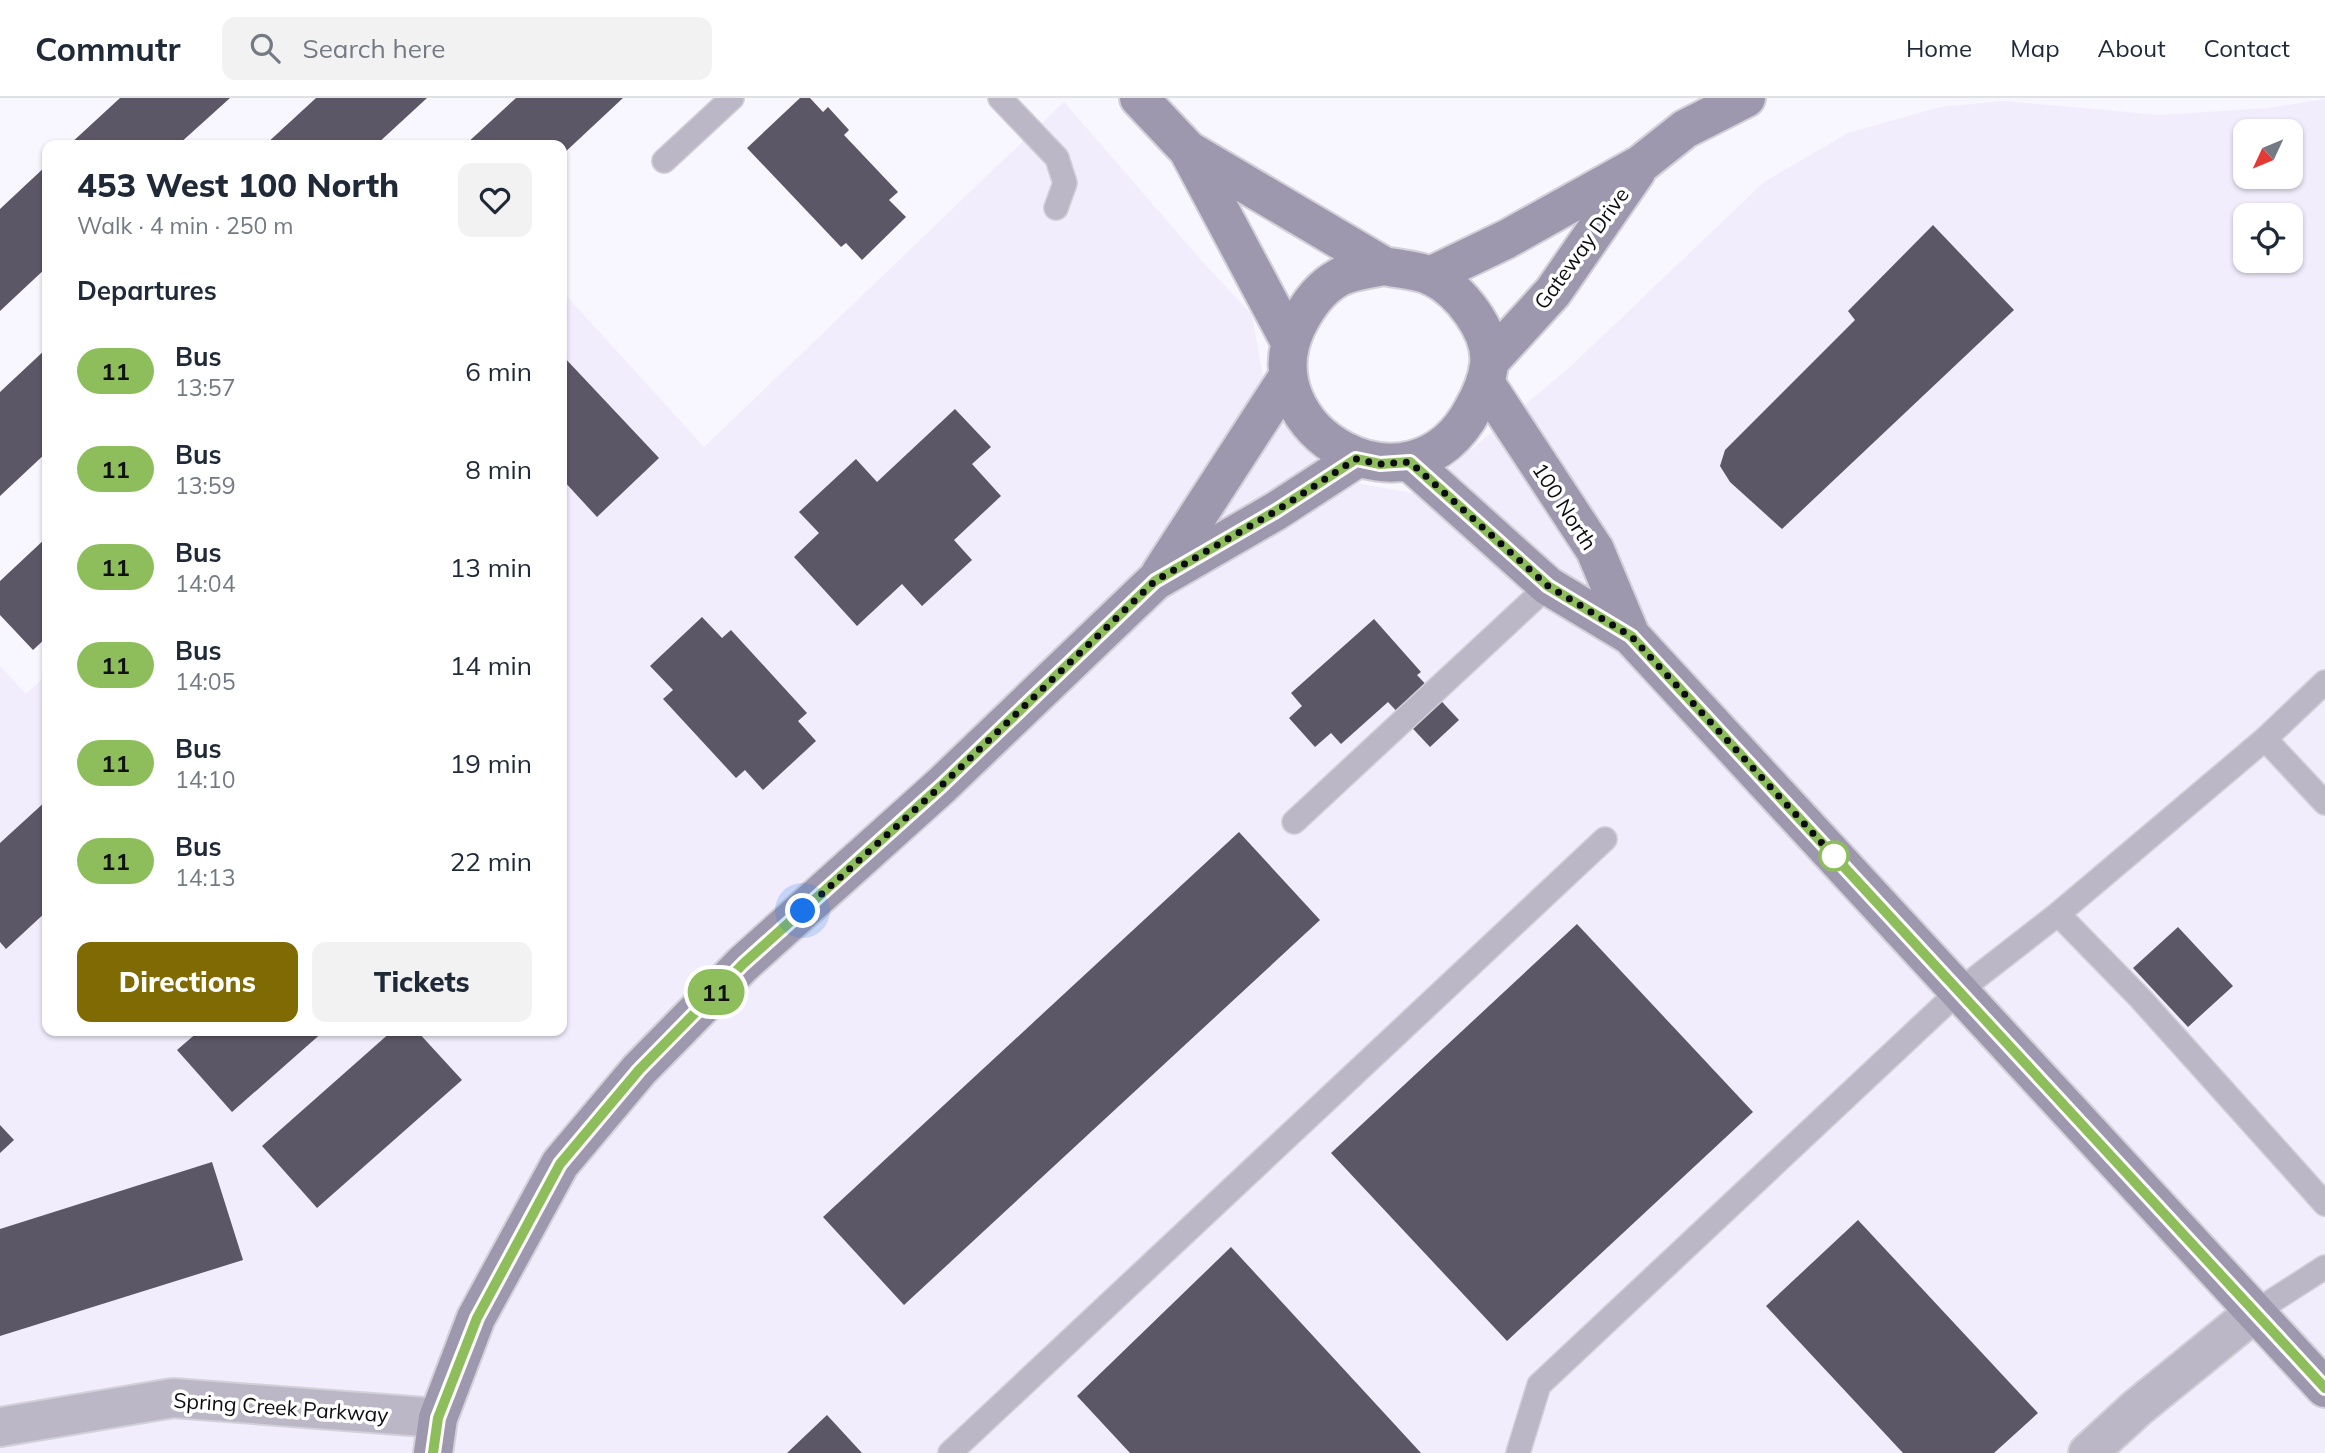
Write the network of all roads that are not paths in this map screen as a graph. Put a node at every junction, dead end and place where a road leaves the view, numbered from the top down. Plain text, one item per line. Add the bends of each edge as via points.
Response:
1 (732, 98) edge
2 (1000, 98) edge
3 (1139, 98) edge
4 (1746, 98) edge
5 (1188, 150) junction
6 (664, 161) dead end
7 (1641, 164) junction
8 (1056, 208) dead end
9 (1384, 266) junction
10 (1430, 276) junction
11 (1289, 360) junction
12 (1488, 373) junction
13 (1356, 459) junction
14 (1410, 462) junction
15 (1155, 581) junction
16 (1548, 586) junction
17 (1631, 636) junction
18 (2325, 682) edge
19 (2265, 739) junction
20 (2325, 803) edge
21 (1294, 822) dead end
22 (1605, 839) dead end
23 (2058, 914) junction
24 (1959, 991) junction
25 (2325, 1204) edge
26 (2325, 1267) edge
27 (2255, 1312) junction
28 (2325, 1388) edge
29 (0, 1427) edge
30 (436, 1436) edge
31 (950, 1453) edge
32 (1518, 1453) edge
33 (2088, 1453) edge

1 - 6 lane
2 - 8 lane via 1057,158 1065,183
3 - 5 main road
4 - 7 main road, Gateway Drive via 1685,129
5 - 9 main road
5 - 11 main road
7 - 10 main road, Gateway Drive
7 - 12 main road, Gateway Drive via 1553,292
9 - 10 main road
9 - 11 main road via 1338,277 1306,307
10 - 12 main road via 1458,296 1480,325
11 - 13 main road via 1300,411 1324,437
11 - 15 main road
12 - 14 main road via 1465,423 1438,449
12 - 17 main road, 100 North via 1595,550
13 - 14 main road via 1380,464
13 - 15 main road
14 - 16 main road, 100 North
15 - 30 main road via 941,786 743,964 639,1070 560,1164 477,1318
16 - 17 main road, 100 North
16 - 21 lane
17 - 24 main road, 100 North
18 - 19 lane
19 - 20 lane
19 - 23 lane
22 - 31 lane
23 - 24 lane
23 - 25 lane
24 - 27 main road, 100 North
24 - 32 lane via 1539,1385
26 - 27 lane
27 - 28 main road, 100 North
27 - 33 street
29 - 30 street, Spring Creek Parkway via 173,1398

